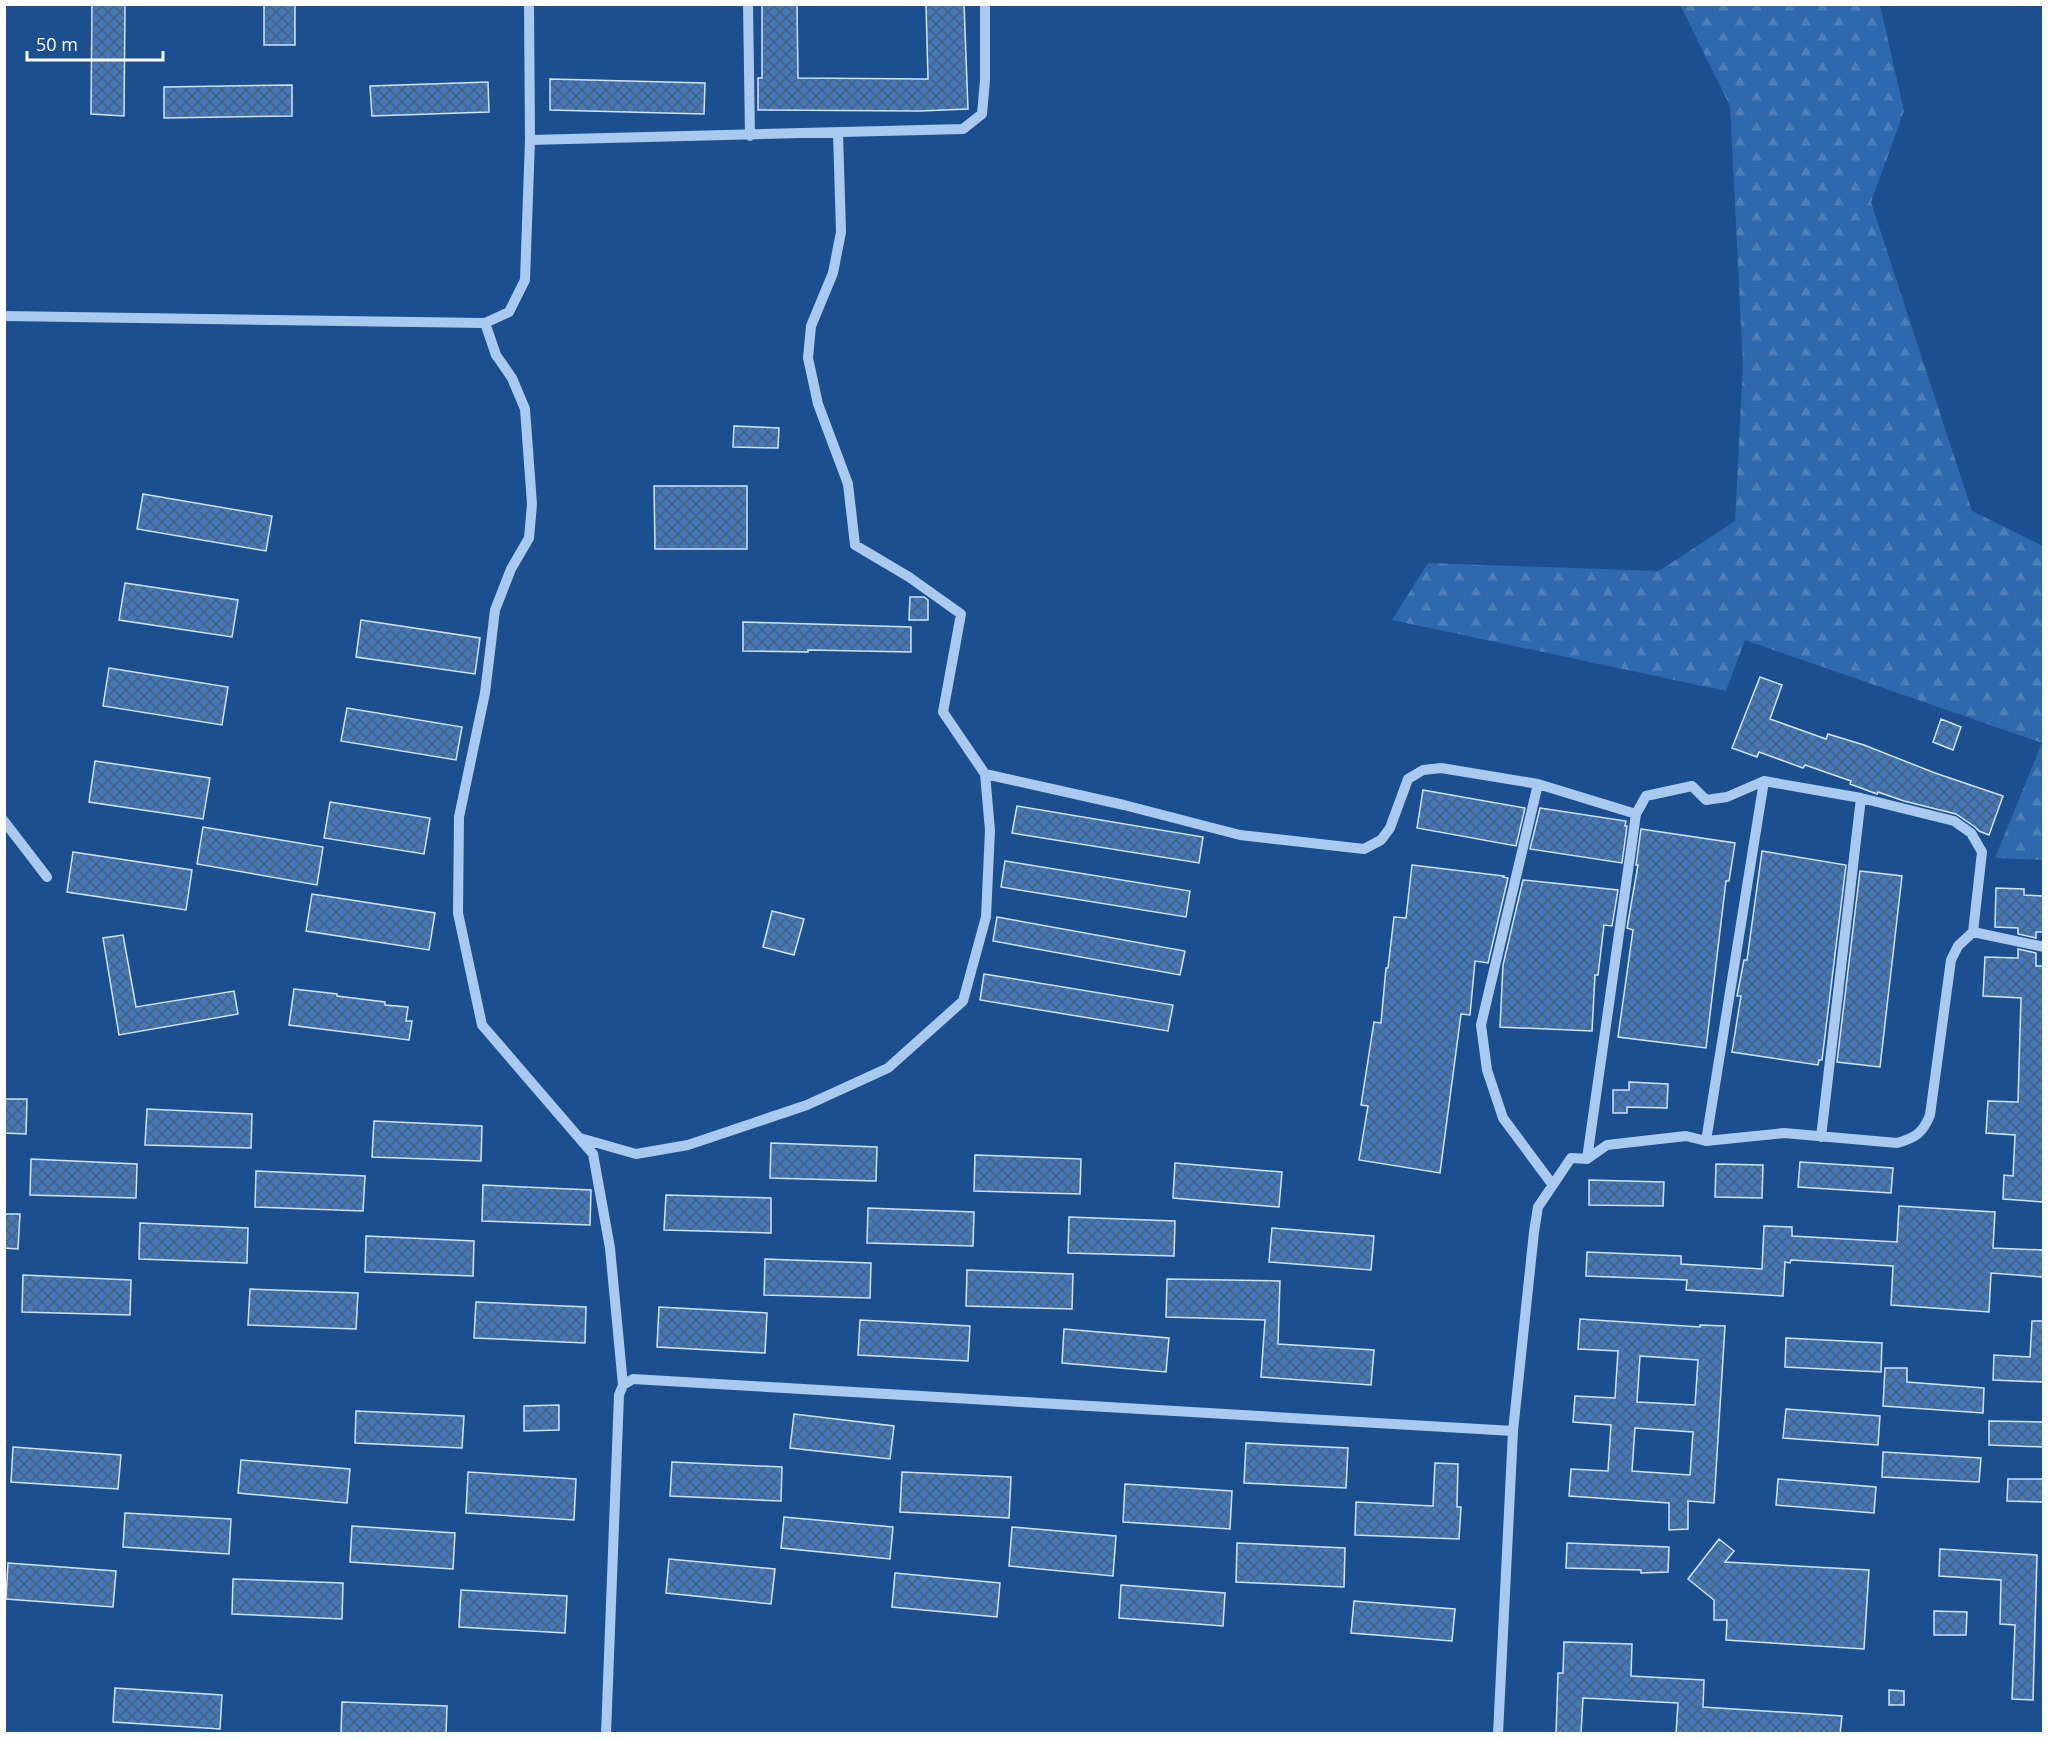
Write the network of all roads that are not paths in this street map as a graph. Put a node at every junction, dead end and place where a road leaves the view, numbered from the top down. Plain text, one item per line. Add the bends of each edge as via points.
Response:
1 (529, 4) edge
2 (748, 4) edge
3 (985, 4) edge
4 (838, 133) junction
5 (750, 136) junction
6 (530, 140) junction
7 (4, 316) edge
8 (485, 323) junction
9 (986, 774) junction
10 (1764, 781) junction
11 (1538, 784) junction
12 (1861, 798) junction
13 (1636, 814) junction
14 (4, 821) edge
15 (47, 878) dead end
16 (1973, 932) junction
17 (2043, 947) edge
18 (1821, 1137) junction
19 (579, 1138) junction
20 (1706, 1141) junction
21 (1587, 1159) junction
22 (1552, 1184) junction
23 (623, 1385) junction
24 (1513, 1431) junction
25 (606, 1734) edge
26 (1498, 1734) edge

1 - 6 street
2 - 5 street
3 - 4 street via 986,80 982,114 963,129
4 - 5 street
4 - 9 street via 841,232 833,273 811,326 807,358 818,404 848,484 855,545 961,614 943,712
5 - 6 street
6 - 8 street via 525,280 509,312
7 - 8 street
8 - 19 street via 496,355 512,378 525,409 532,504 529,538 511,569 495,610 485,693 459,817 458,913 482,1025
9 - 11 street via 1240,835 1364,849 1382,840 1407,779 1423,770 1441,768
9 - 19 street via 990,830 986,917 963,1000 896,1061 807,1106 688,1145 636,1154
10 - 12 street
10 - 13 street via 1727,797 1706,800 1692,786 1646,796
10 - 20 street
11 - 13 street
11 - 22 street via 1481,1025 1487,1070 1503,1118
12 - 16 street via 1954,821 1971,833 1982,852
12 - 18 street
13 - 21 street
14 - 15 street
16 - 17 street
16 - 18 street via 1958,946 1951,960 1925,1128 1897,1143
18 - 20 street via 1784,1133
19 - 23 street via 593,1154 610,1248
20 - 21 street via 1686,1136 1607,1145
21 - 22 street via 1571,1158
22 - 24 street via 1538,1207 1534,1232
23 - 24 street via 633,1379
23 - 25 street via 619,1395
24 - 26 street

